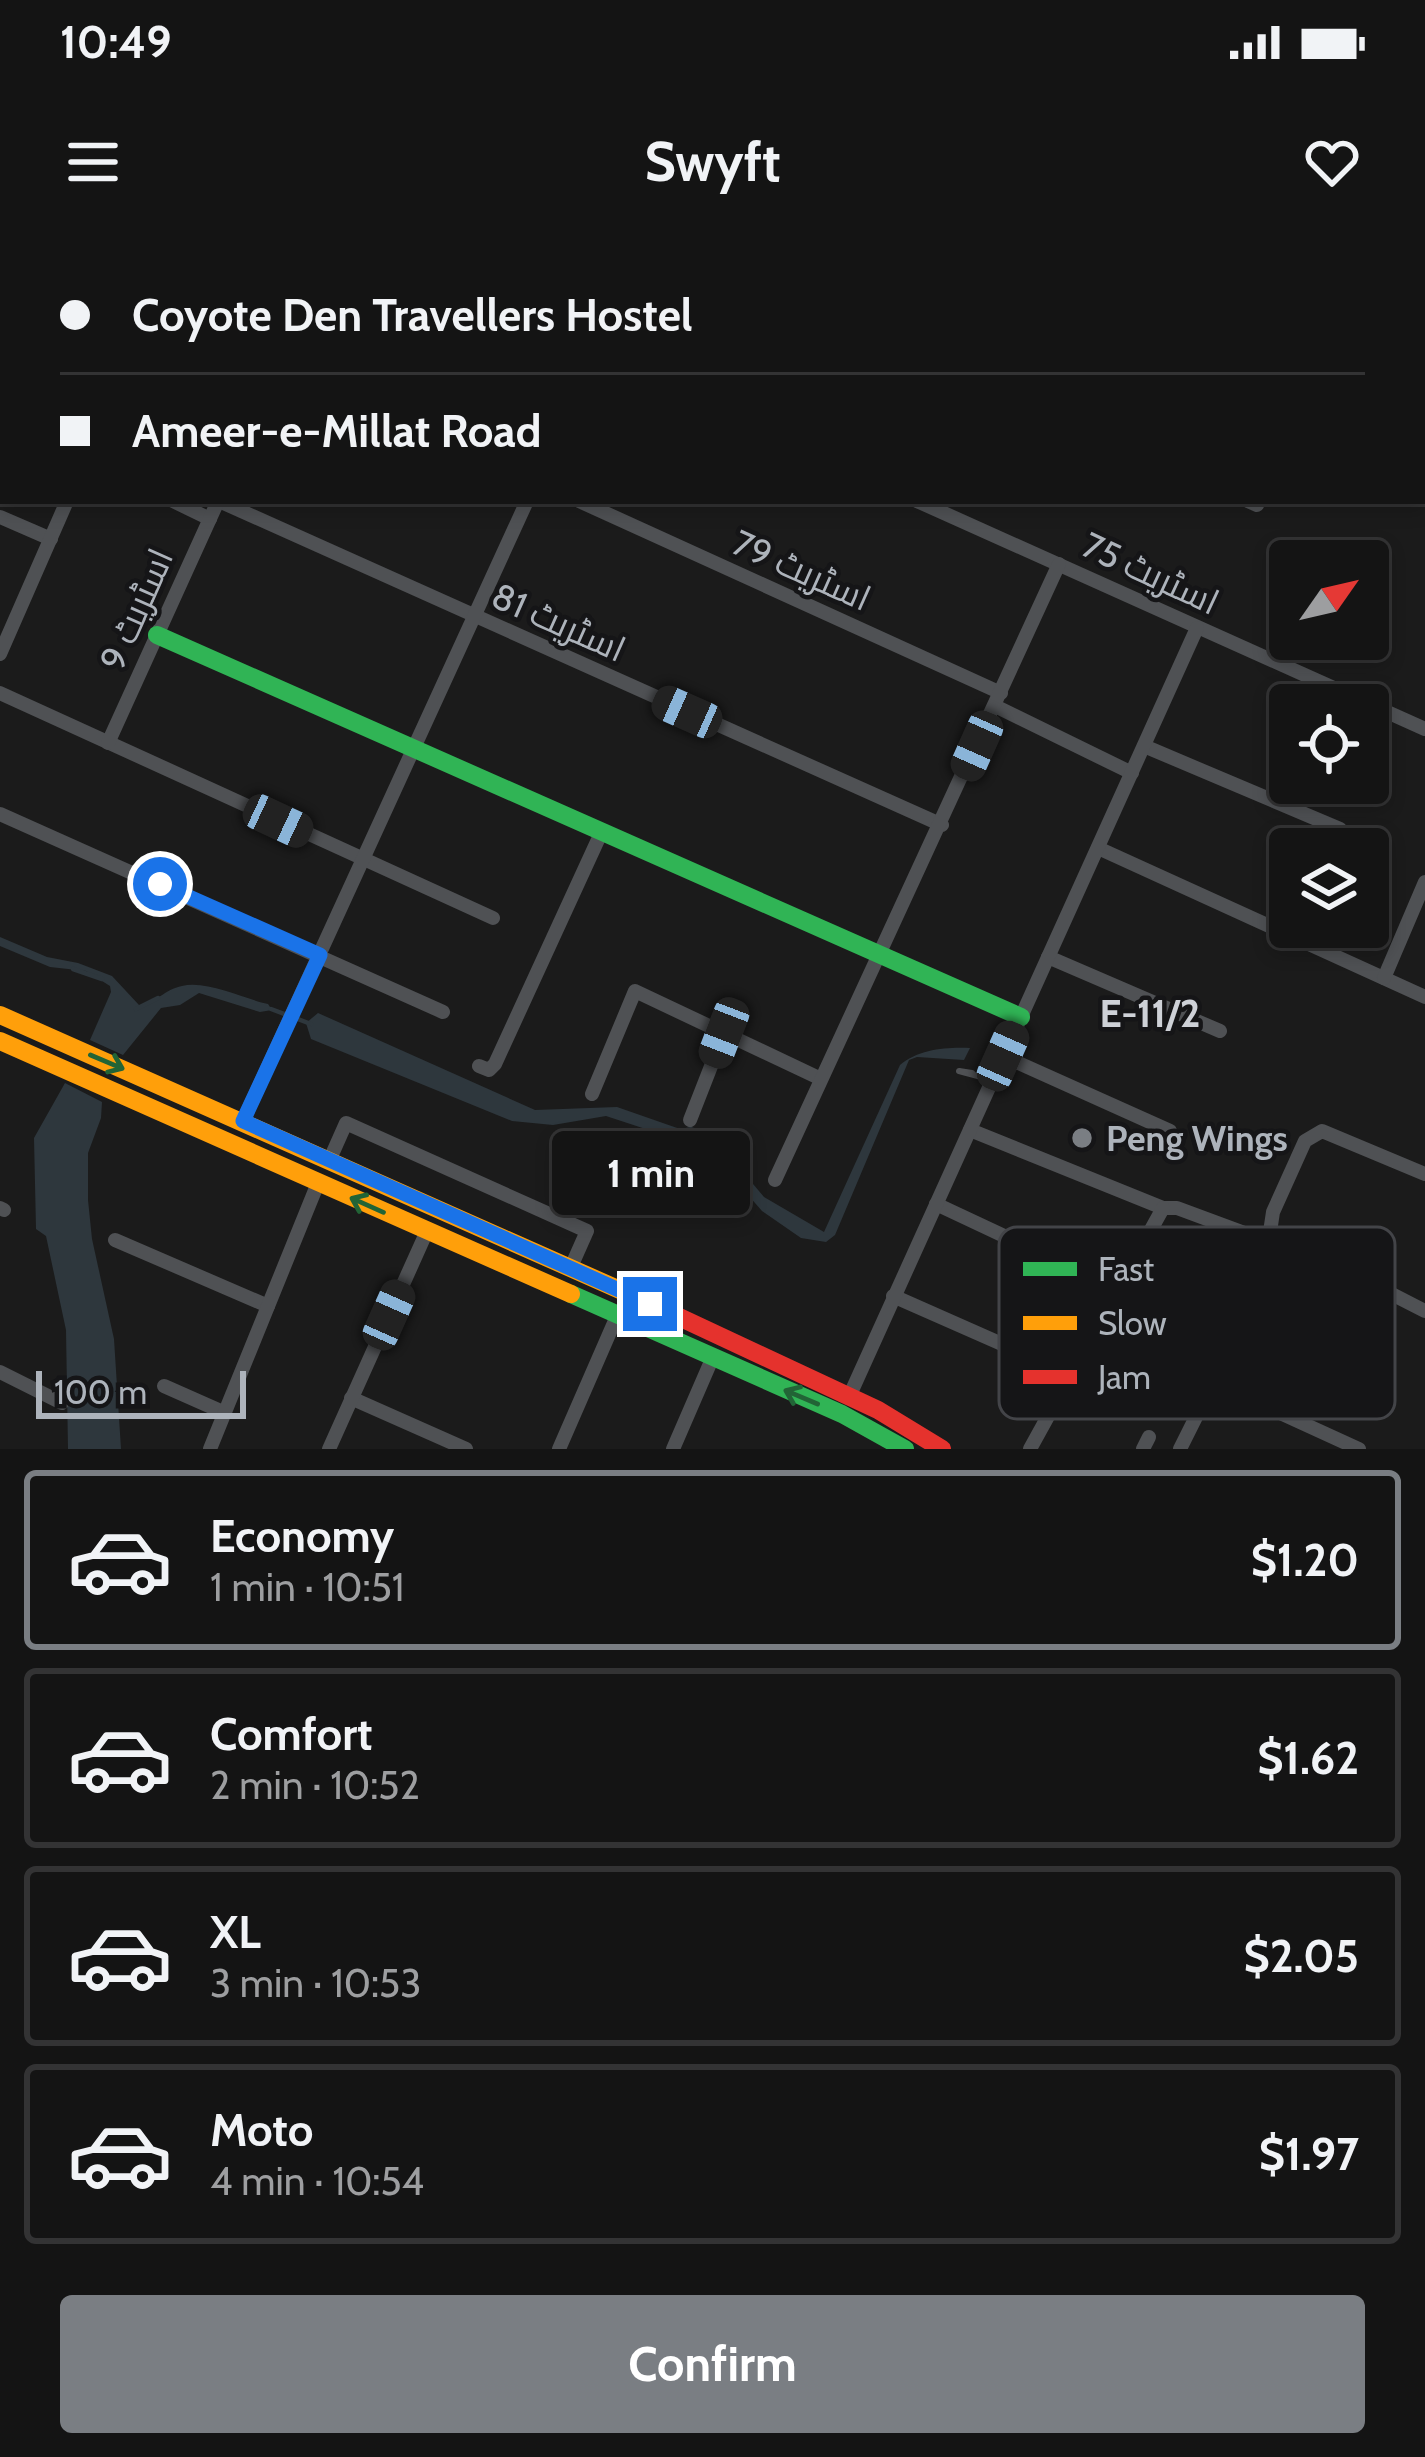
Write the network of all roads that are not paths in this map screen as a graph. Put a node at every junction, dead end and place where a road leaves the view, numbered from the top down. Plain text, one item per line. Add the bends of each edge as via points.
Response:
1 (66, 504) edge
2 (179, 504) edge
3 (218, 504) edge
4 (226, 504) edge
5 (526, 504) edge
6 (585, 504) edge
7 (924, 504) edge
8 (0, 517) edge
9 (210, 519) junction
10 (51, 539) junction
11 (1060, 564) junction
12 (474, 617) junction
13 (1197, 628) junction
14 (158, 634) junction
15 (0, 654) edge
16 (0, 693) edge
17 (998, 699) junction
18 (1425, 729) edge
19 (108, 743) junction
20 (1144, 746) junction
21 (414, 748) junction
22 (1132, 773) junction
23 (0, 814) edge
24 (942, 825) junction
25 (1338, 828) edge
26 (602, 830) junction
27 (1098, 848) junction
28 (363, 860) junction
29 (1425, 882) edge
30 (493, 918) dead end
31 (881, 954) junction
32 (320, 955) junction
33 (1048, 957) junction
34 (1384, 978) junction
35 (1425, 997) edge
36 (443, 1012) dead end
37 (0, 1015) edge
38 (1021, 1017) junction
39 (1220, 1030) dead end
40 (724, 1033) junction
41 (0, 1041) edge
42 (1003, 1056) junction
43 (479, 1066) dead end
44 (972, 1073) dead end
45 (819, 1078) junction
46 (992, 1080) junction
47 (592, 1094) dead end
48 (690, 1120) dead end
49 (243, 1121) junction
50 (970, 1130) junction
51 (1170, 1131) dead end
52 (234, 1142) junction
53 (330, 1159) junction
54 (1425, 1174) edge
55 (775, 1180) dead end
56 (318, 1184) junction
57 (936, 1204) junction
58 (1163, 1208) junction
59 (1152, 1227) edge
60 (1228, 1227) edge
61 (1271, 1227) edge
62 (427, 1231) junction
63 (999, 1233) edge
64 (115, 1240) dead end
65 (571, 1267) junction
66 (560, 1290) junction
67 (892, 1296) junction
68 (1395, 1296) edge
69 (268, 1306) junction
70 (1425, 1310) edge
71 (617, 1316) junction
72 (999, 1343) edge
73 (712, 1359) junction
74 (0, 1372) edge
75 (164, 1386) dead end
76 (351, 1398) junction
77 (62, 1403) dead end
78 (845, 1406) junction
79 (225, 1414) junction
80 (1046, 1419) edge
81 (1194, 1419) edge
82 (1290, 1419) edge
83 (211, 1449) edge
84 (329, 1449) edge
85 (465, 1449) edge
86 (560, 1449) edge
87 (673, 1449) edge
88 (905, 1449) edge
89 (942, 1449) edge
90 (1030, 1449) edge
91 (1180, 1449) edge
92 (1359, 1449) edge

1 - 10 street
2 - 9 street
3 - 9 street, اسٹریٹ 9
4 - 12 street, اسٹریٹ 81
5 - 12 street
6 - 17 street, اسٹریٹ 79
7 - 11 street, اسٹریٹ 75
8 - 10 street
9 - 14 street, اسٹریٹ 9
10 - 15 street
11 - 13 street, اسٹریٹ 75
11 - 17 street
12 - 21 street
12 - 24 street, اسٹریٹ 81
13 - 18 street, اسٹریٹ 75
13 - 20 street
14 - 19 street, اسٹریٹ 9
14 - 21 main road
16 - 19 street
17 - 22 street, اسٹریٹ 79
17 - 24 street
19 - 28 street
20 - 22 street
20 - 25 street
21 - 26 main road
21 - 28 street
22 - 27 street
23 - 32 street
24 - 31 street
26 - 31 main road
26 - 43 street via 495,1064
27 - 33 street
27 - 34 street
28 - 30 street
28 - 32 street
29 - 34 street
31 - 38 main road
31 - 45 street
32 - 36 street
32 - 49 street
33 - 38 street
33 - 39 street
34 - 35 street
37 -> 49 main road
38 - 42 street
40 - 45 street
40 - 47 street via 635,992
40 - 48 street
41 - 52 main road
42 - 46 street
42 - 51 street
44 - 46 lane
45 - 55 street
46 - 50 street
49 - 52 main road
49 - 53 main road
50 - 57 street
50 - 58 street
52 - 56 main road
53 - 65 main road
53 - 65 street via 346,1123 565,1221 587,1231
54 - 61 street via 1322,1131 1305,1141
62 -> 56 main road
56 - 69 street
57 - 63 street
57 - 67 street
58 - 59 street
58 - 60 street
62 - 66 main road
62 - 76 street
64 - 69 street
65 - 66 main road
65 - 78 main road
66 - 71 main road
67 - 72 street
67 - 78 street
68 - 70 street
69 - 79 street
71 - 73 main road
71 - 86 street
78 -> 73 main road
73 - 87 street
74 - 77 street
75 - 79 street
76 - 84 street
76 - 85 street
78 - 88 main road
78 - 89 main road via 898,1421
79 - 83 street
80 - 90 street
81 - 91 street
82 - 92 street

